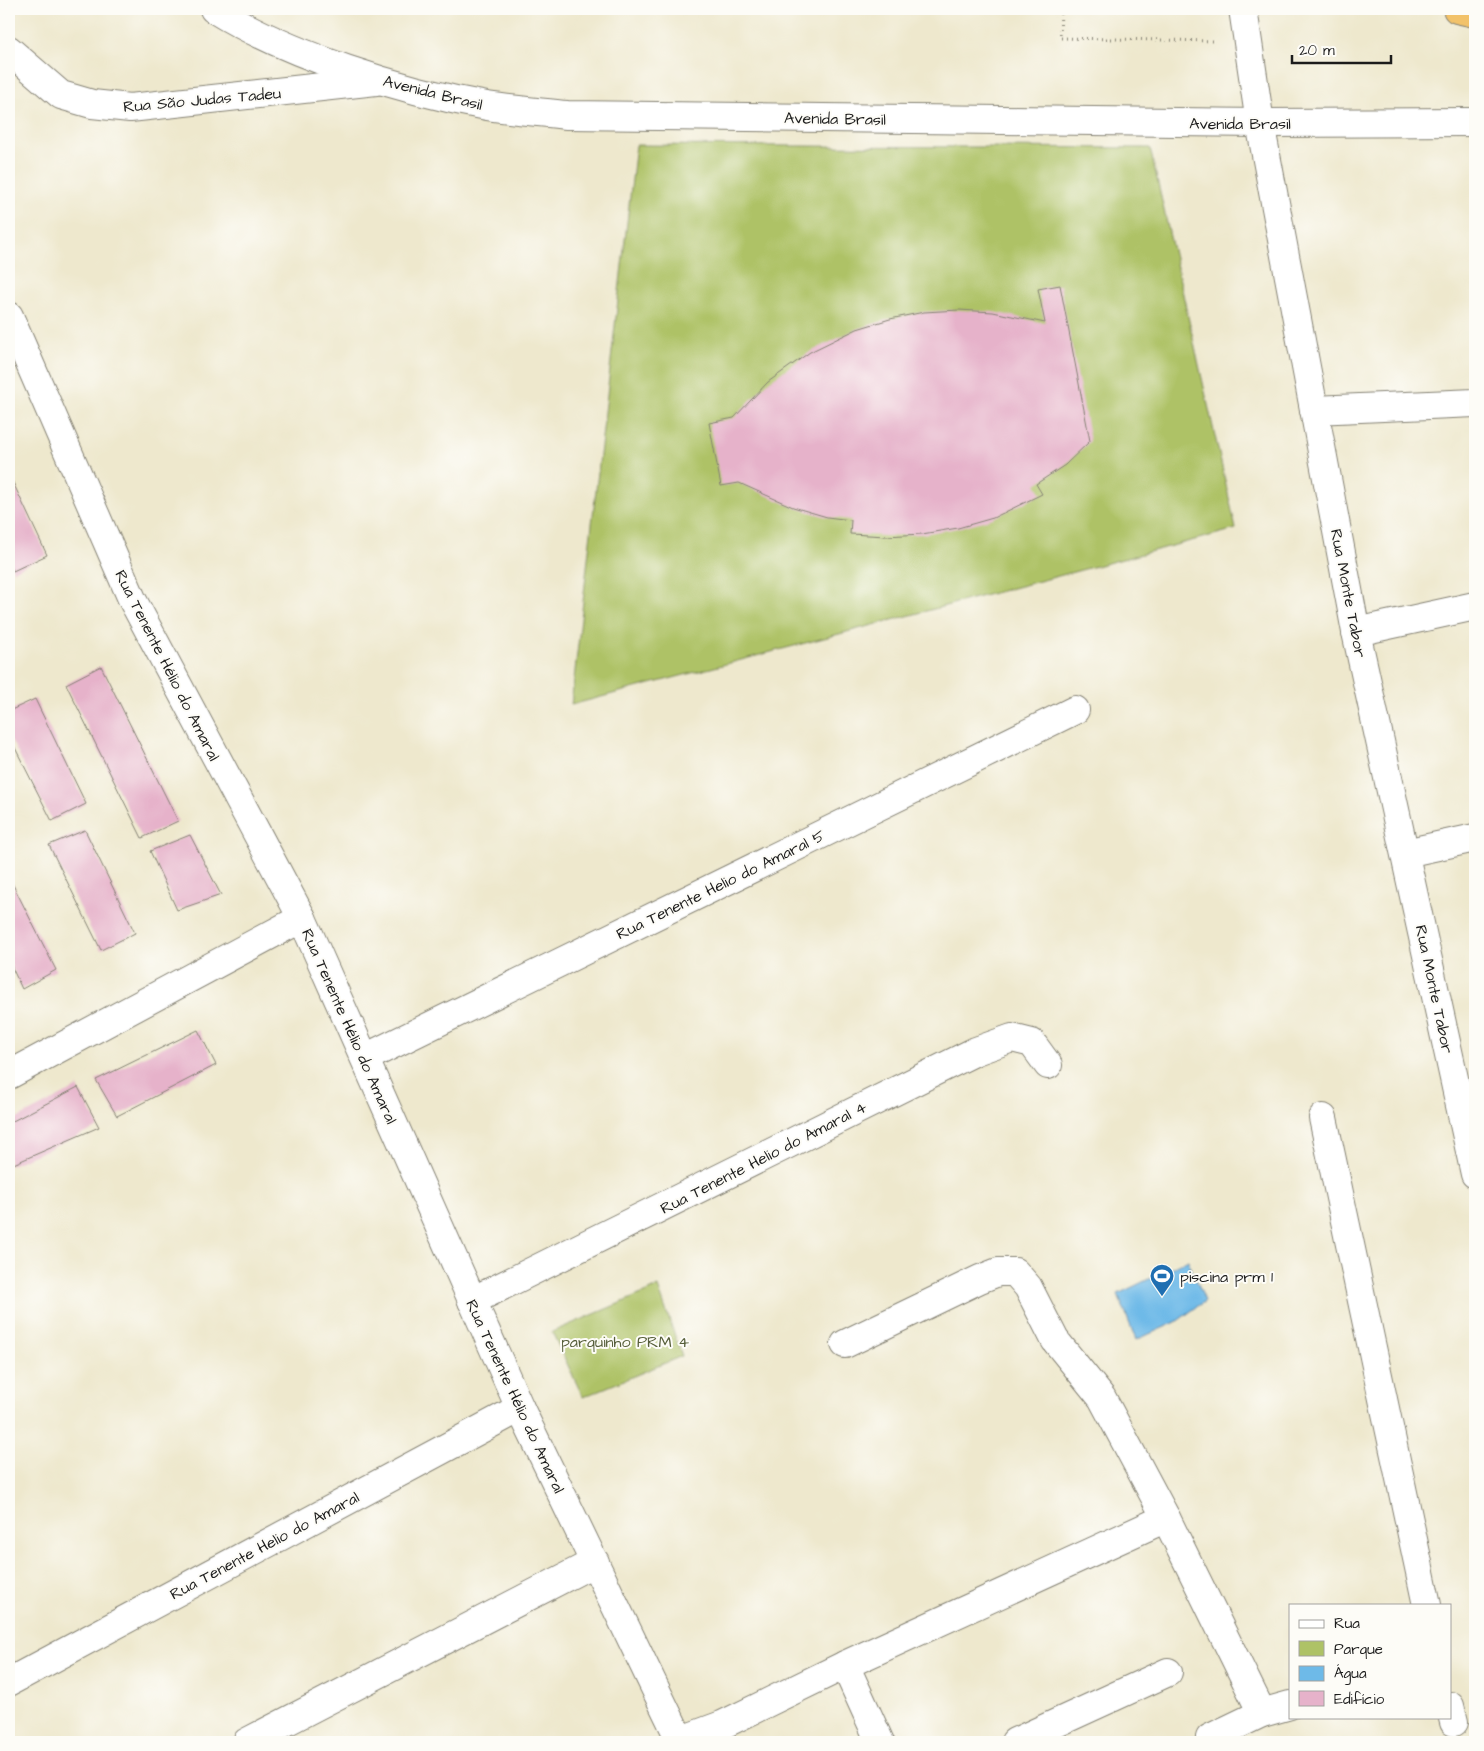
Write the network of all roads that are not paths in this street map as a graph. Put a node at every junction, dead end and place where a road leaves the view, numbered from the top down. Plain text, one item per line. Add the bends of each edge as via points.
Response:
1 (214, 9) edge
2 (1243, 9) edge
3 (1457, 9) edge
4 (1475, 13) edge
5 (9, 50) edge
6 (382, 80) junction
7 (1475, 122) edge
8 (1260, 123) junction
9 (9, 316) edge
10 (1475, 403) edge
11 (1314, 410) junction
12 (1475, 606) edge
13 (1356, 632) junction
14 (1075, 710) dead end
15 (1475, 838) edge
16 (1405, 854) junction
17 (302, 918) junction
18 (365, 1058) junction
19 (1048, 1065) dead end
20 (9, 1075) edge
21 (1322, 1118) dead end
22 (1475, 1174) edge
23 (472, 1301) junction
24 (845, 1344) dead end
25 (520, 1408) junction
26 (1166, 1518) junction
27 (595, 1562) junction
28 (1427, 1604) edge
29 (845, 1666) junction
30 (1168, 1672) dead end
31 (9, 1682) edge
32 (1289, 1705) edge
33 (1262, 1713) junction
34 (1210, 1738) dead end
35 (247, 1742) edge
36 (679, 1742) edge
37 (880, 1742) edge
38 (1015, 1742) edge

1 - 6 street, Avenida Brasil via 303,52
2 - 8 street, Rua Monte Tabor
3 - 4 highway
5 - 6 street, Rua São Judas Tadeu via 61,95 92,104 130,108
6 - 8 street, Avenida Brasil via 487,106 567,115
7 - 8 street, Avenida Brasil
8 - 11 street, Rua Monte Tabor
9 - 17 street, Rua Tenente Hélio do Amaral via 132,599
10 - 11 street
11 - 13 street, Rua Monte Tabor
12 - 13 street
13 - 16 street, Rua Monte Tabor
14 - 18 street, Rua Tenente Helio do Amaral 5
15 - 16 street
16 - 22 street, Rua Monte Tabor
17 - 18 street, Rua Tenente Hélio do Amaral
17 - 20 street
18 - 23 street, Rua Tenente Hélio do Amaral
19 - 23 street, Rua Tenente Helio do Amaral 4 via 1032,1043 1012,1038 976,1051
21 - 28 street
23 - 25 street, Rua Tenente Hélio do Amaral
24 - 26 street via 980,1279 998,1272 1015,1272 1028,1287 1055,1340 1102,1398
25 - 27 street, Rua Tenente Hélio do Amaral
25 - 31 street, Rua Tenente Helio do Amaral
26 - 29 street
26 - 33 street
27 - 35 street
27 - 36 street, Rua Tenente Hélio do Amaral
29 - 36 street
29 - 37 street
30 - 38 street
32 - 33 street
33 - 34 street

